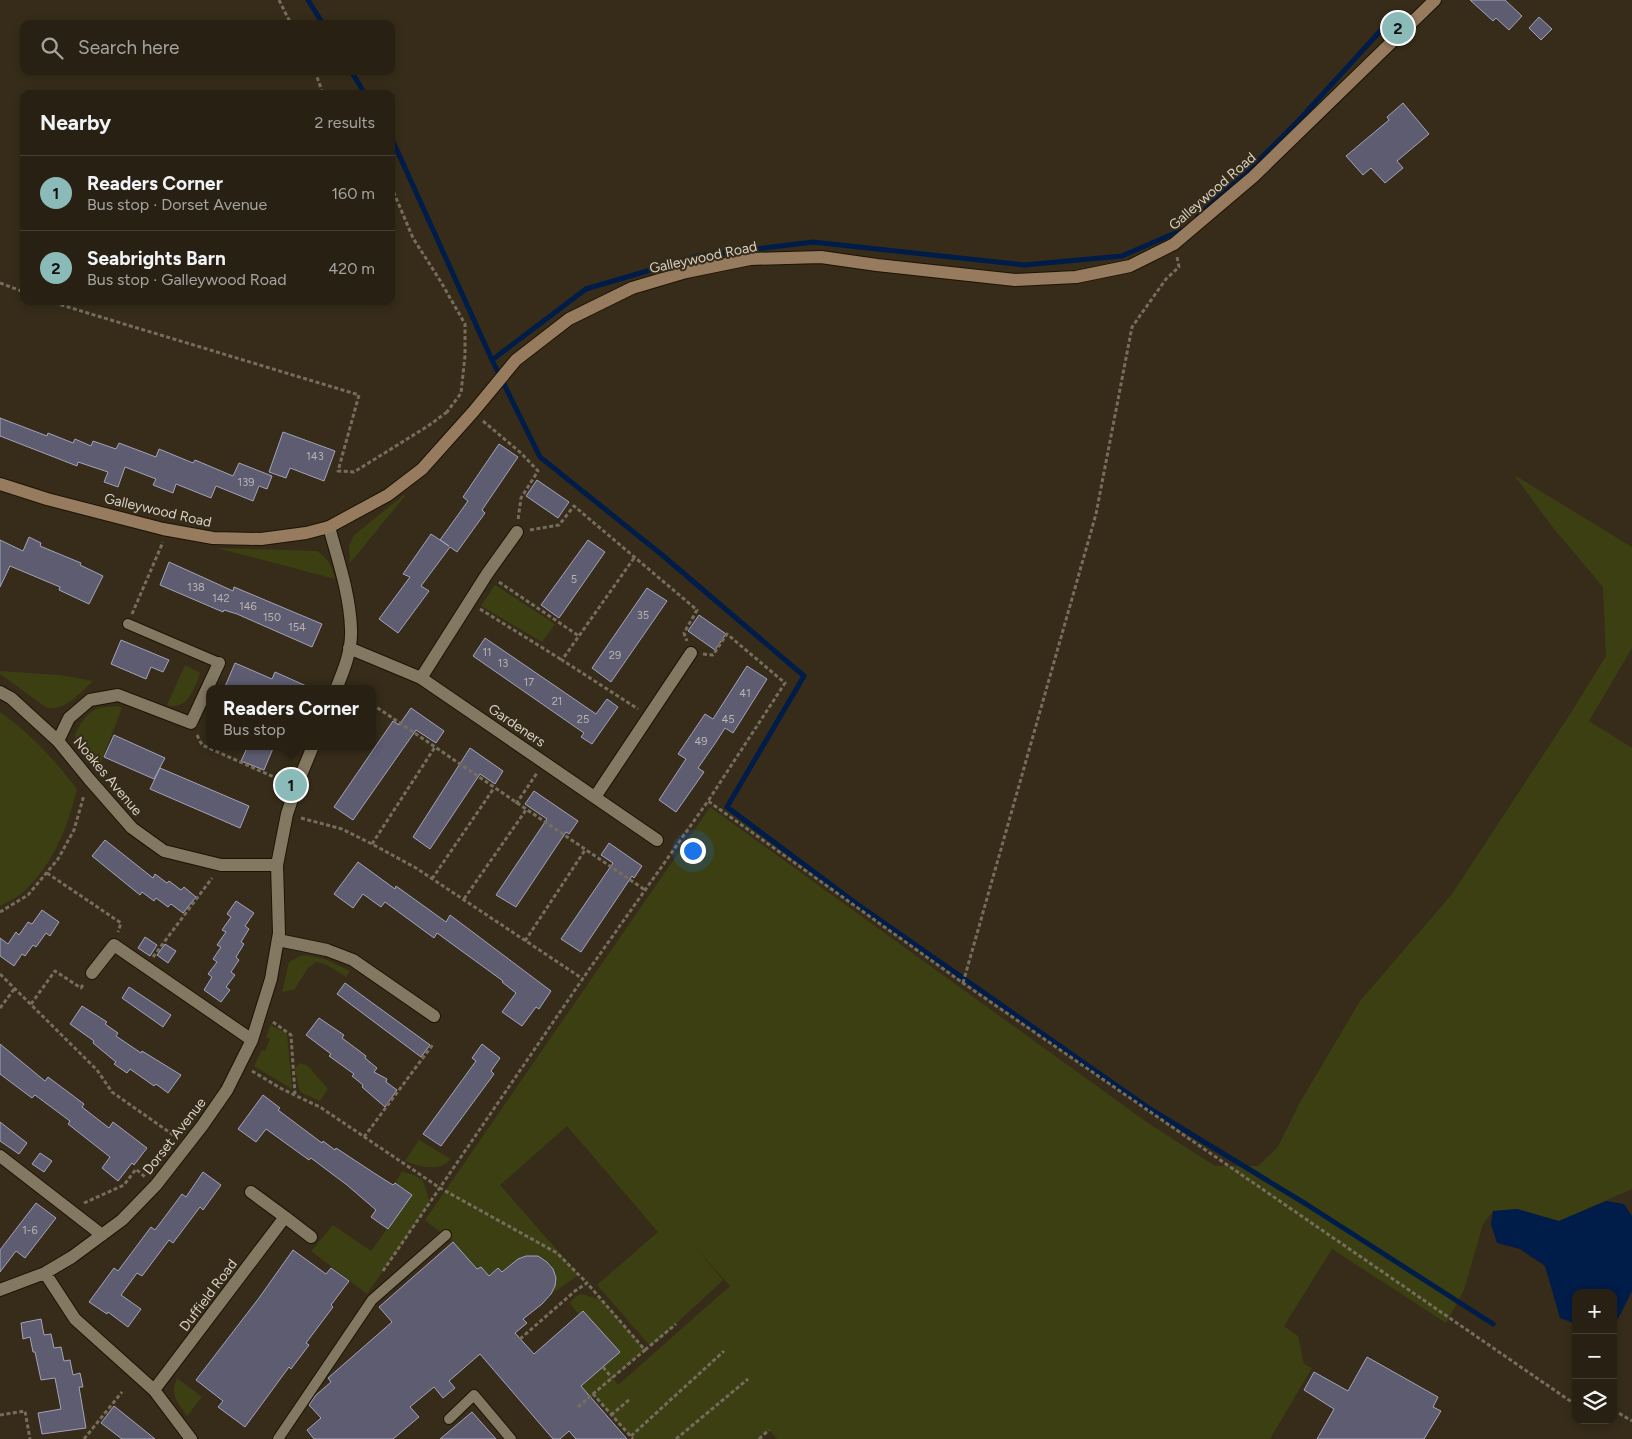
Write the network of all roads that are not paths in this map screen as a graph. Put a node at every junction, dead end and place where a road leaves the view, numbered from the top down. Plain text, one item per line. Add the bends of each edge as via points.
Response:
1 (1433, 1) edge
2 (0, 484) edge
3 (329, 526) junction
4 (517, 532) road end
5 (128, 624) road end
6 (350, 648) junction
7 (692, 652) road end
8 (219, 663) joint
9 (422, 678) junction
10 (209, 685) edge
11 (338, 685) edge
12 (206, 691) edge
13 (0, 692) edge
14 (58, 740) junction
15 (310, 750) edge
16 (596, 798) junction
17 (657, 840) dead end
18 (277, 865) junction
19 (278, 940) junction
20 (92, 973) road end
21 (434, 1016) dead end
22 (252, 1040) junction
23 (0, 1156) edge
24 (252, 1192) dead end
25 (285, 1217) junction
26 (102, 1235) junction
27 (446, 1235) dead end
28 (311, 1237) dead end
29 (44, 1274) junction
30 (0, 1290) edge
31 (154, 1390) junction
32 (449, 1419) dead end
33 (191, 1439) edge
34 (278, 1439) edge
35 (511, 1439) edge

1 - 3 street, Galleywood Road via 1253,177 1174,244 1130,266 1067,277 1015,280 821,257 750,260 686,272 632,288 569,319 516,360 422,469 388,495
2 - 3 street, Galleywood Road via 163,529 213,538 261,538 306,533
3 - 6 street via 346,589 352,629
4 - 9 street
5 - 8 lane
6 - 9 street, Gardeners
6 - 11 street
7 - 16 street
8 - 10 street, Noakes Avenue
9 - 16 street, Gardeners
12 - 14 street, Noakes Avenue via 191,723 118,695 90,700 69,718
13 - 14 street, Noakes Avenue
14 - 18 street, Noakes Avenue via 132,828 164,851 221,865
15 - 18 street, Dorset Avenue via 287,814
16 - 17 street, Gardeners
18 - 19 street, Dorset Avenue
19 - 21 street via 327,950 353,960
19 - 22 street, Dorset Avenue via 271,980
20 - 22 street via 114,945
22 - 26 street, Dorset Avenue via 227,1090 202,1126 156,1185 122,1220
23 - 26 street
24 - 25 street
25 - 28 street
25 - 31 street, Duffield Road
26 - 29 street, Dorset Avenue
27 - 34 lane via 372,1300
29 - 30 street, Dorset Avenue
29 - 31 street via 75,1319
31 - 33 street
32 - 35 lane via 474,1395

